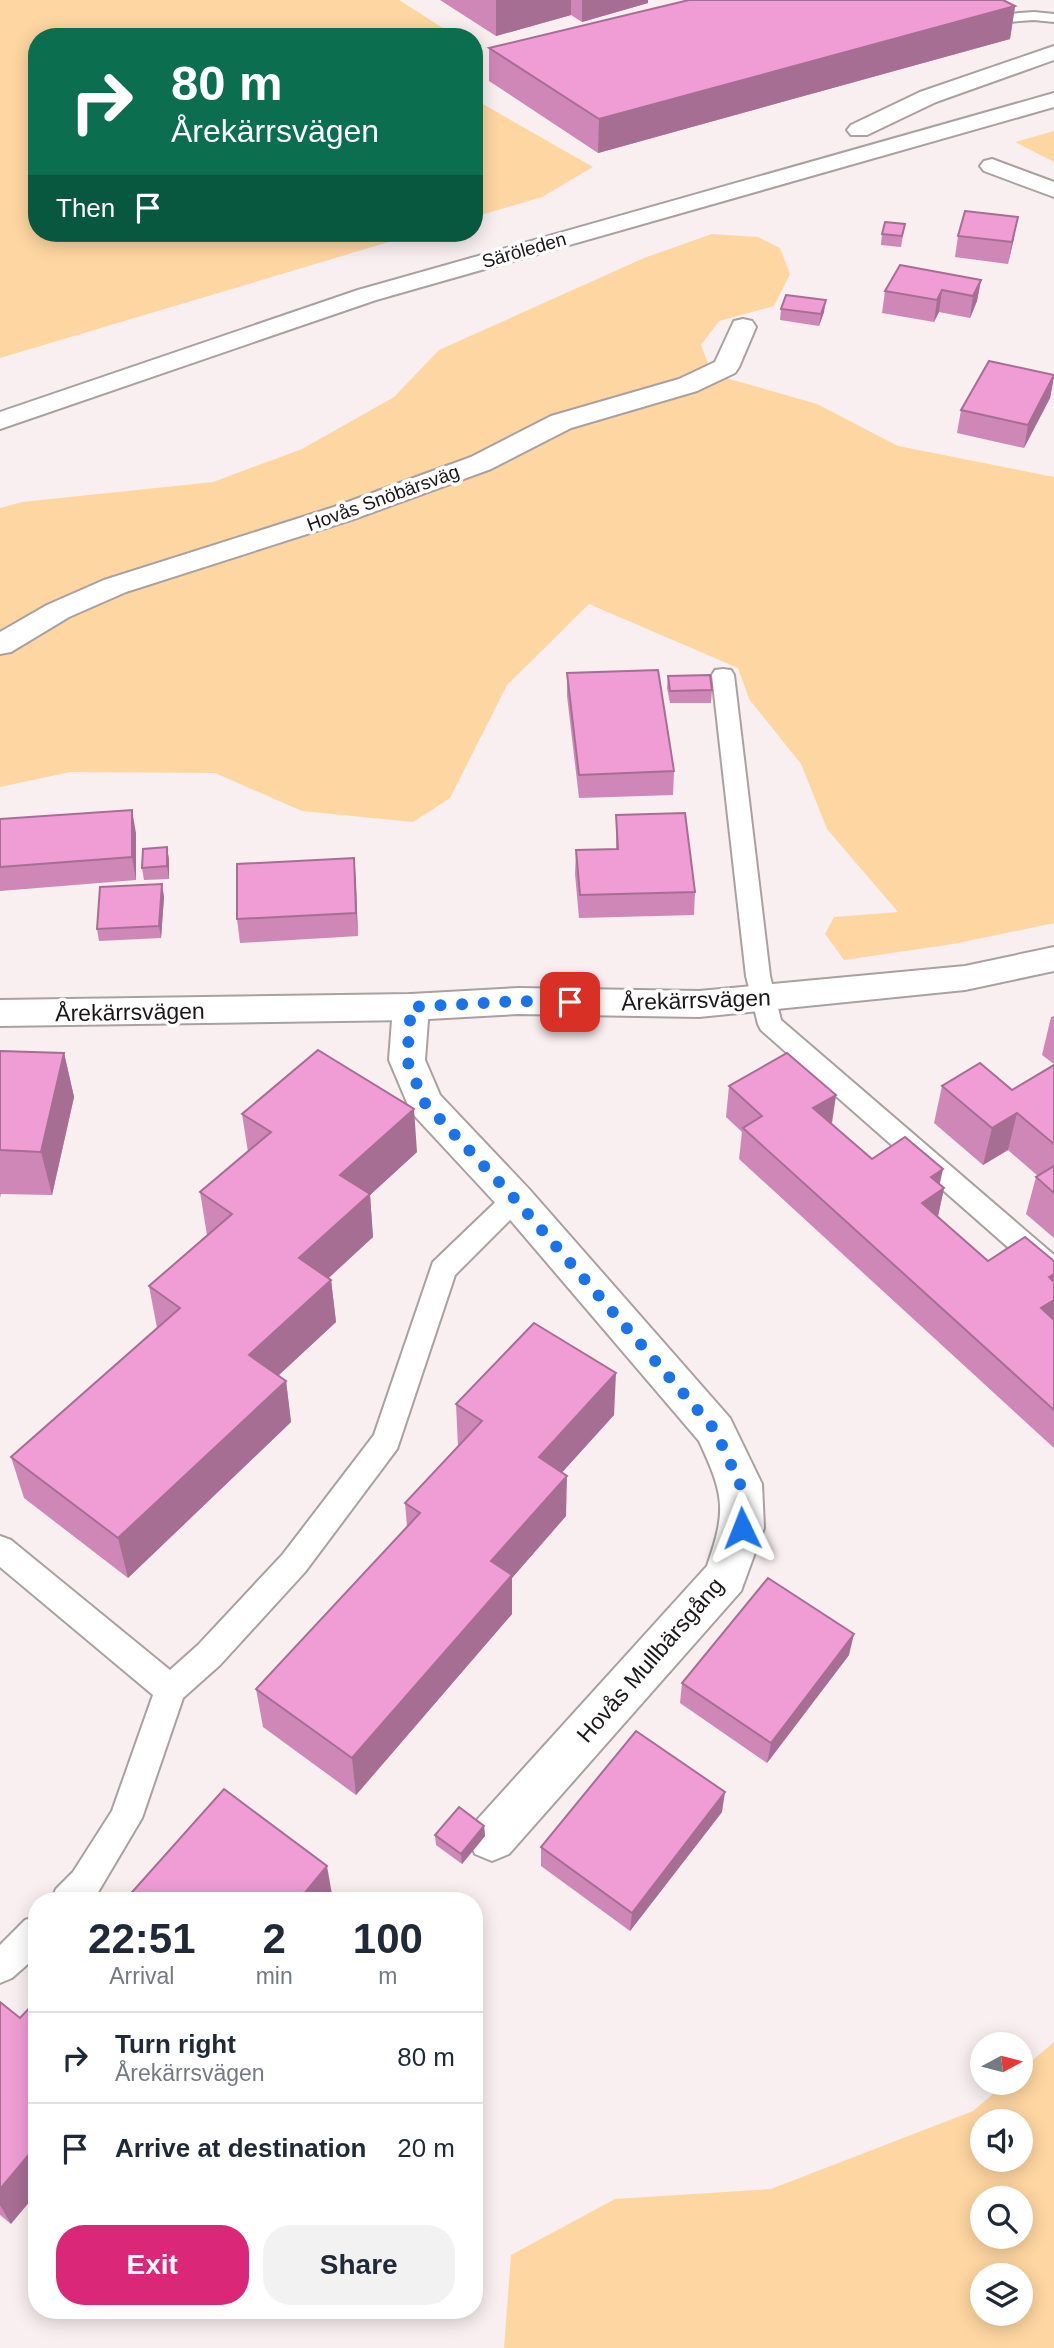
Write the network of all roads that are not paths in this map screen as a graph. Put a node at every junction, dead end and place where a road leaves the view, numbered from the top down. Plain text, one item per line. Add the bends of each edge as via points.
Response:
1 (1054, 18) edge
2 (977, 20) edge
3 (1054, 53) edge
4 (1054, 85) edge
5 (1054, 100) edge
6 (859, 130) junction
7 (833, 138) dead end
8 (794, 149) dead end
9 (992, 166) dead end
10 (1054, 190) edge
11 (483, 239) edge
12 (471, 242) edge
13 (325, 284) dead end
14 (743, 327) dead end
15 (0, 421) edge
16 (0, 645) edge
17 (723, 675) dead end
18 (1049, 966) edge
19 (764, 1000) junction
20 (411, 1007) junction
21 (0, 1013) edge
22 (515, 1199) junction
23 (1054, 1271) edge
24 (0, 1549) edge
25 (170, 1690) junction
26 (492, 1838) dead end
27 (76, 1892) edge
28 (28, 1940) edge
29 (0, 1966) edge

1 - 2 lane
3 - 6 main road via 928,97
4 - 6 main road
5 - 15 main road, Säröleden via 367,295
6 - 7 main road
8 - 11 main road, Säröleden
9 - 10 main road
12 - 13 main road, Säröleden
14 - 16 main road, Hovås Snöbärsväg via 726,367 688,385 561,422 481,463 344,513 115,586 58,611
17 - 19 lane
18 - 19 main road, Årekärrsvägen
19 - 20 main road, Årekärrsvägen via 699,1004 519,1001
19 - 23 lane via 770,1024
20 - 21 main road, Årekärrsvägen
20 - 22 main road, Hovås Mullbärsgång via 407,1060 424,1102
22 - 25 lane via 443,1270 387,1440 294,1563
22 - 26 main road, Hovås Mullbärsgång via 715,1430 740,1484 742,1528 725,1577
24 - 25 lane
25 - 27 lane via 126,1818
28 - 29 lane

